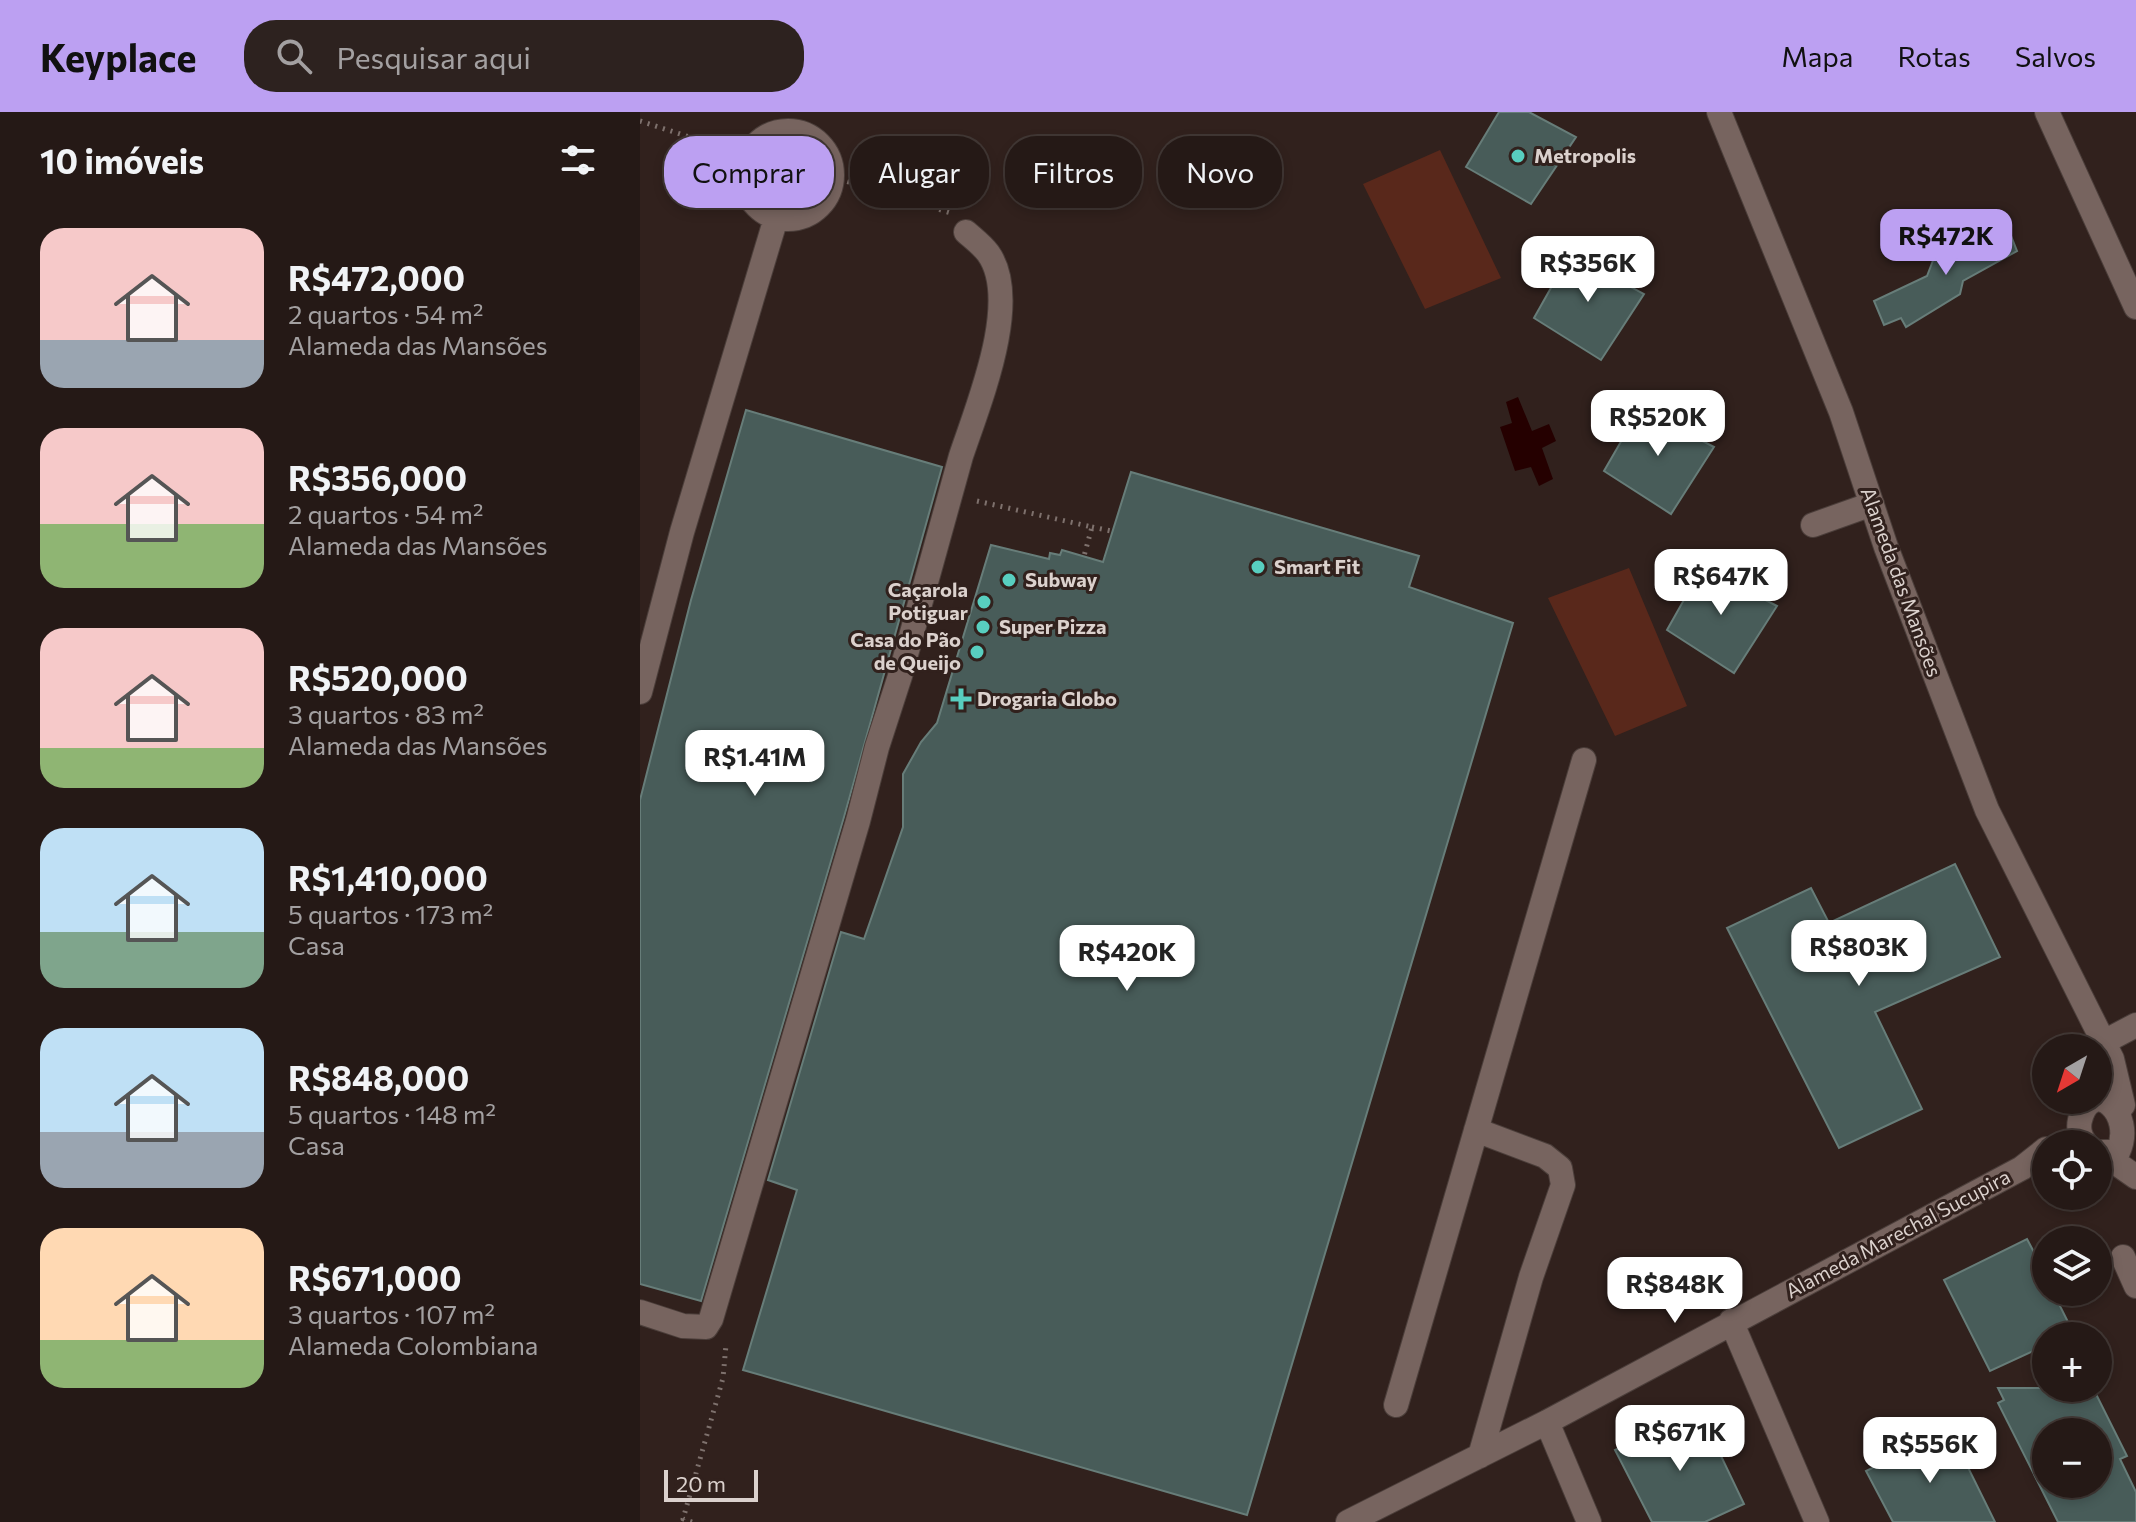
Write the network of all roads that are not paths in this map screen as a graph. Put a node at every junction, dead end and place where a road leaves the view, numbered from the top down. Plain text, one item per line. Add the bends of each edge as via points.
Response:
1 (1719, 112) edge
2 (2047, 112) edge
3 (798, 122) edge
4 (776, 218) junction
5 (966, 232) dead end
6 (2136, 307) edge
7 (1872, 504) junction
8 (1813, 525) dead end
9 (640, 692) edge
10 (1584, 760) dead end
11 (2136, 1025) edge
12 (2098, 1034) edge
13 (2112, 1038) edge
14 (2117, 1076) edge
15 (2112, 1100) edge
16 (2123, 1105) junction
17 (1476, 1130) junction
18 (2112, 1150) edge
19 (2132, 1150) edge
20 (2112, 1159) edge
21 (2032, 1160) edge
22 (2032, 1165) edge
23 (2022, 1168) junction
24 (2136, 1177) edge
25 (2123, 1257) dead end
26 (2136, 1286) edge
27 (640, 1312) edge
28 (1731, 1321) junction
29 (1396, 1405) dead end
30 (1547, 1422) junction
31 (1480, 1456) junction
32 (1348, 1522) edge
33 (1589, 1522) edge
34 (1817, 1522) edge

1 - 7 street, Alameda das Mansões via 1841,412
2 - 6 street
3 - 4 street via 756,144 744,167 746,191 758,208
3 - 4 street via 830,162 832,184 813,212 795,219
4 - 9 street
5 - 27 street via 996,268 1001,316 753,1181 706,1327 696,1329
7 - 8 street
7 - 12 street, Alameda das Mansões via 1987,810
10 - 17 street
11 - 13 street
14 - 16 street, Alameda das Mansões
15 - 16 street
16 - 19 street via 2132,1116
17 - 29 street
17 - 31 street via 1545,1156 1560,1168 1563,1185
18 - 19 street
20 - 24 street
21 - 23 street, Alameda Marechal Sucupira
22 - 23 street, Alameda Marechal Sucupira
23 - 28 street, Alameda Marechal Sucupira
25 - 26 street
28 - 30 street, Alameda Marechal Sucupira
28 - 34 street
30 - 31 street, Alameda Marechal Sucupira
30 - 33 street
31 - 32 street, Alameda Marechal Sucupira

